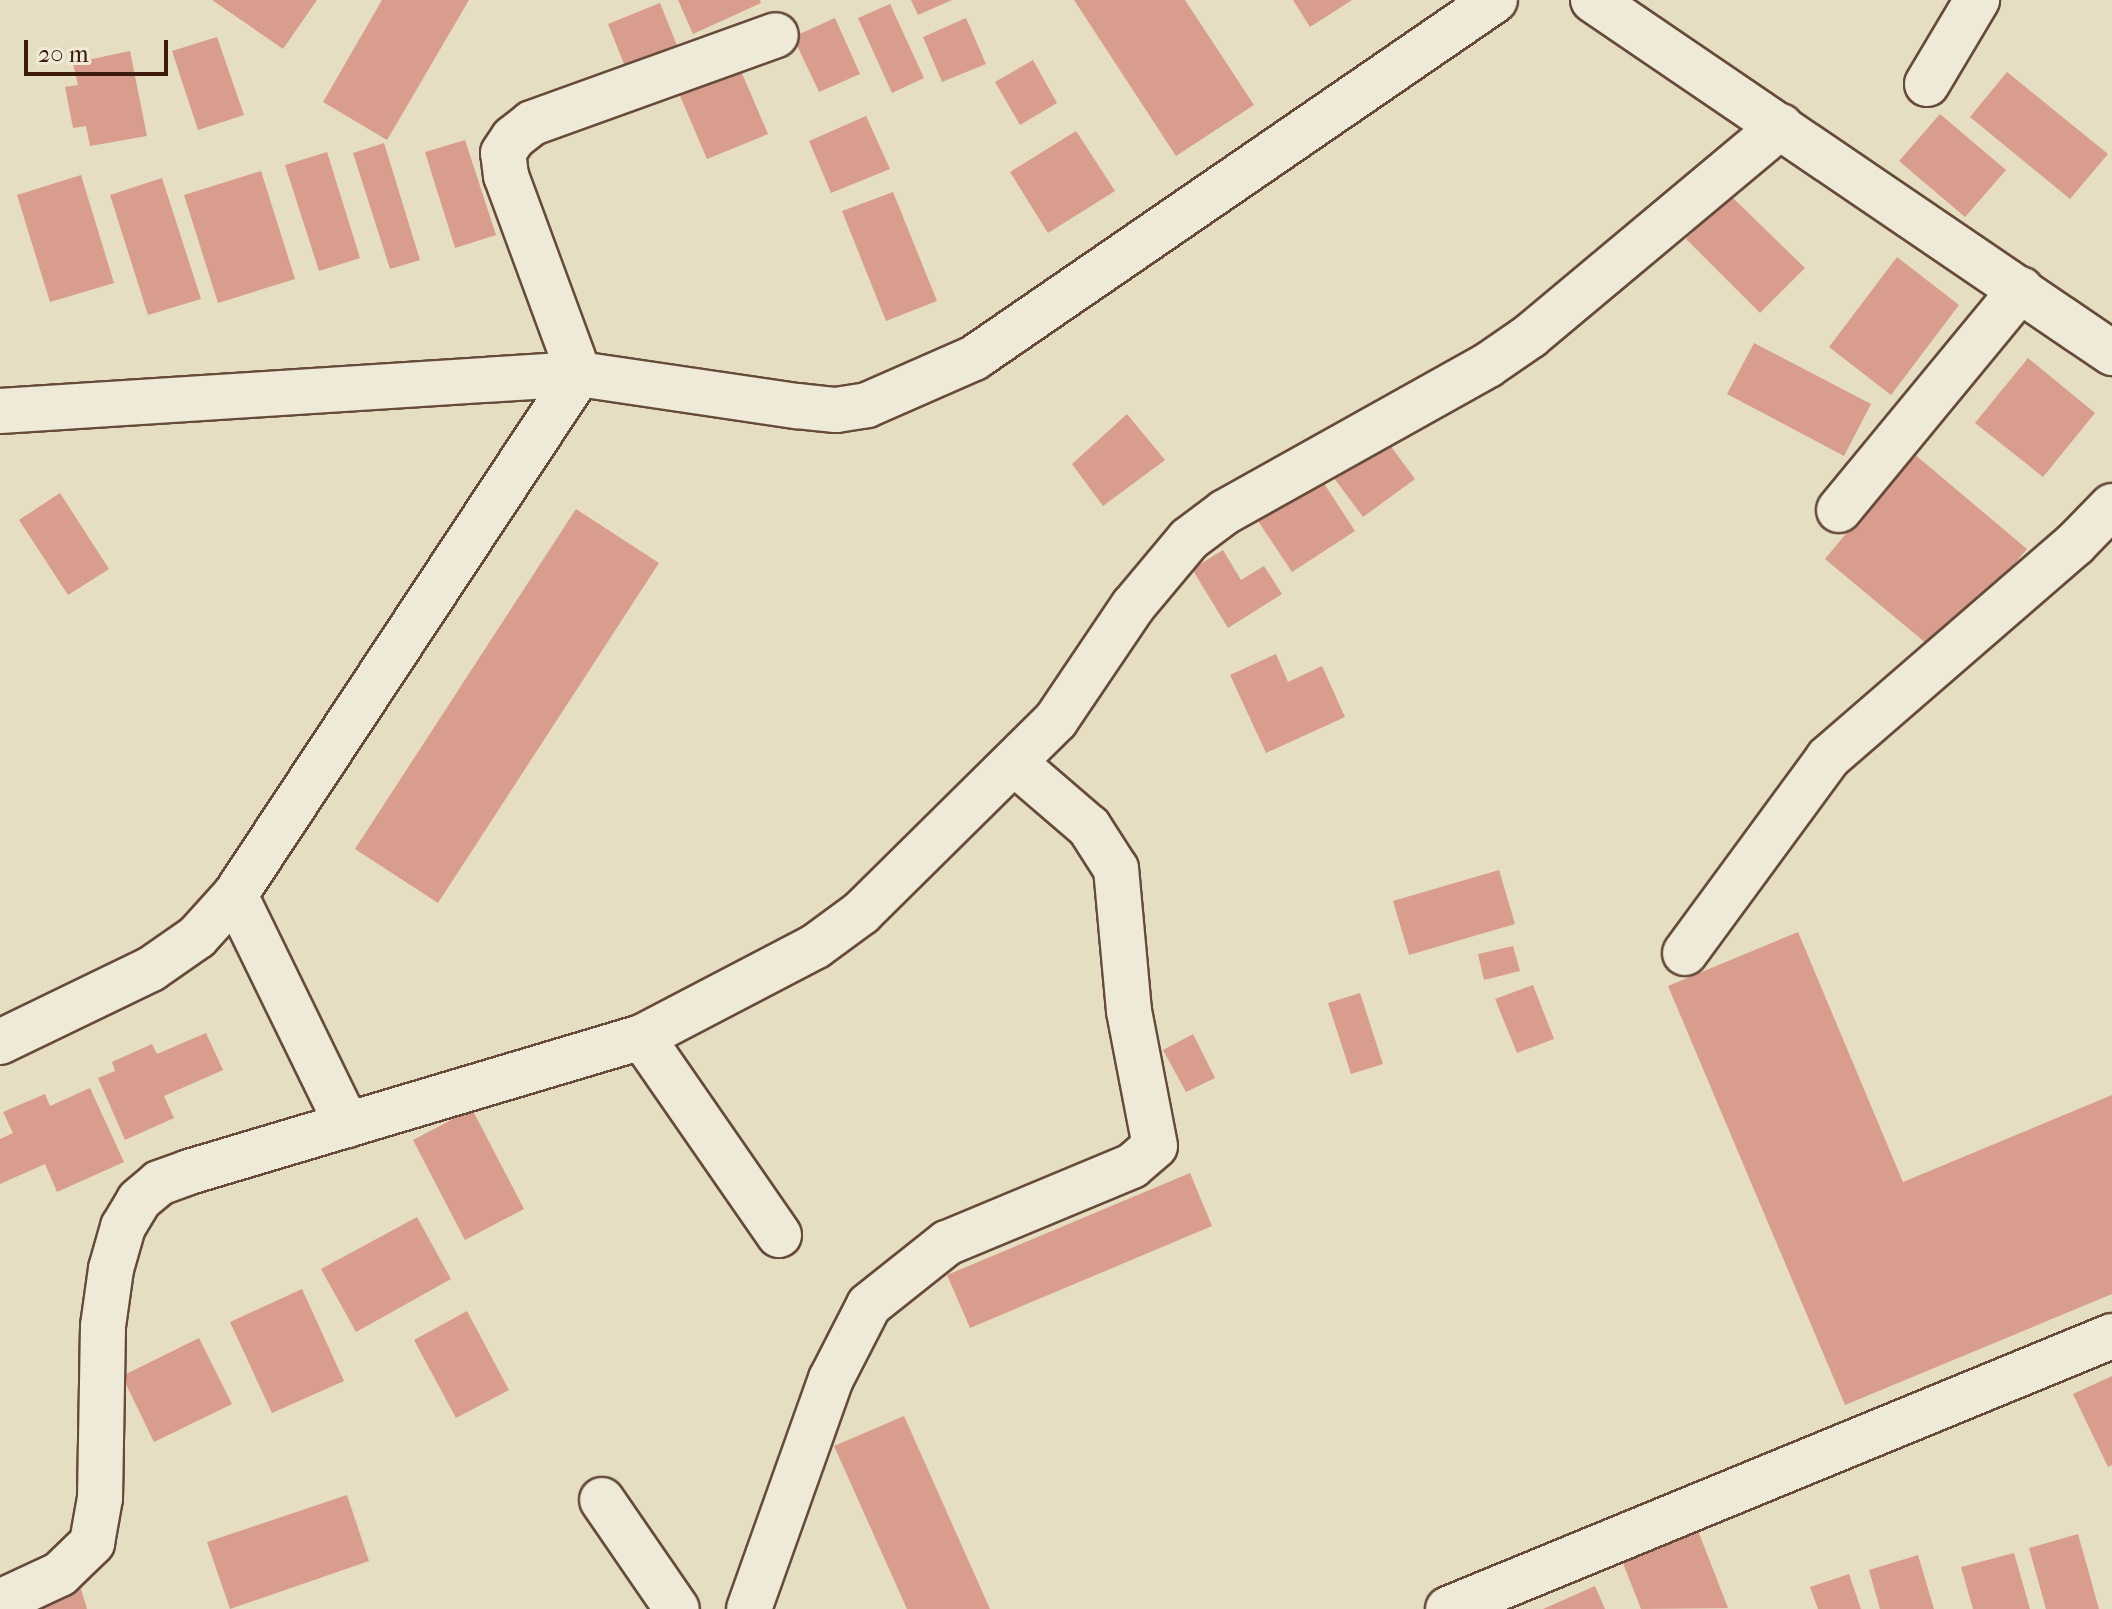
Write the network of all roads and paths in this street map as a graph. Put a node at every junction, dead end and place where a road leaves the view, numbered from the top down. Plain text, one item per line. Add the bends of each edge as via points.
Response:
1 (1495, 0) edge
2 (1593, 0) edge
3 (1977, 0) edge
4 (776, 35) dead end
5 (1927, 84) dead end
6 (1781, 126) junction
7 (2021, 289) junction
8 (2112, 353) edge
9 (579, 374) junction
10 (0, 411) edge
11 (2112, 506) edge
12 (1839, 510) dead end
13 (1017, 765) junction
14 (235, 895) junction
15 (1685, 953) dead end
16 (642, 1037) junction
17 (0, 1042) edge
18 (347, 1125) junction
19 (779, 1235) dead end
20 (2112, 1336) edge
21 (602, 1500) dead end
22 (0, 1602) edge
23 (677, 1609) edge
24 (749, 1609) edge
25 (1448, 1609) edge

1 - 9 street via 974,358 922,385 836,410
2 - 6 street
3 - 5 street
4 - 9 street via 532,123 503,153 506,176
6 - 7 street
6 - 13 street via 1530,336 1488,365 1225,512 1189,539
7 - 8 street
7 - 12 street
9 - 10 street
9 - 14 street
11 - 15 street via 1828,758
13 - 16 street via 839,930
13 - 24 street via 1089,827 1116,869 1129,1011 1155,1146 1132,1166 947,1243 869,1305 831,1379
14 - 17 street via 197,937 151,969
14 - 18 street
16 - 18 street
16 - 19 street
18 - 22 street via 189,1172 159,1183 139,1200 123,1227 111,1269 103,1326 100,1498 92,1543 60,1574
20 - 25 street
21 - 23 street

